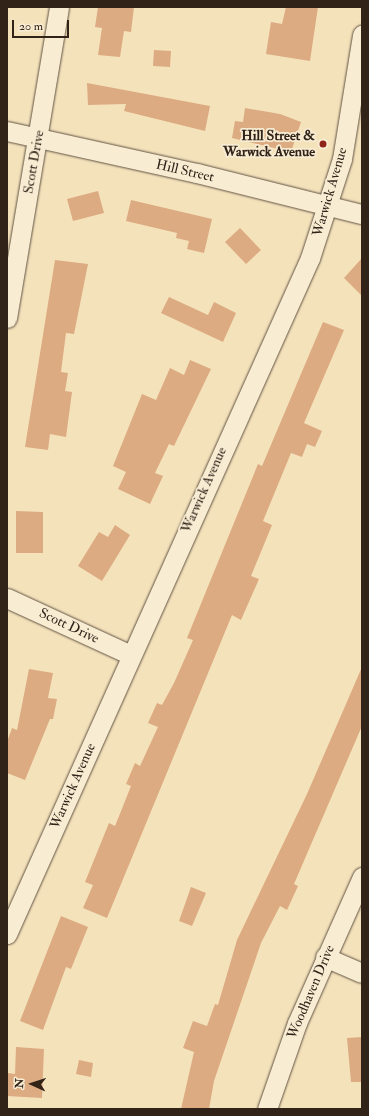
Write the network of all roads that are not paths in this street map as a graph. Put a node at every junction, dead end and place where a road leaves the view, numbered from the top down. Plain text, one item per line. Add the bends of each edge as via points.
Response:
1 (59, 7) edge
2 (362, 35) edge
3 (7, 131) edge
4 (38, 138) junction
5 (328, 206) junction
6 (362, 214) edge
7 (7, 318) edge
8 (7, 598) edge
9 (131, 655) junction
10 (362, 877) edge
11 (14, 898) edge
12 (7, 934) edge
13 (325, 957) junction
14 (362, 973) edge
15 (267, 1109) edge

1 - 4 street, Scott Drive
2 - 5 street, Warwick Avenue via 342,158
3 - 4 street, Hill Street
4 - 5 street, Hill Street
4 - 7 street, Scott Drive
5 - 6 street, Hill Street
5 - 9 street, Warwick Avenue via 310,258
8 - 9 street, Scott Drive
9 - 11 street, Warwick Avenue
10 - 13 street, Woodhaven Drive
11 - 12 street, Warwick Avenue
13 - 14 street
13 - 15 street, Woodhaven Drive via 297,1023

